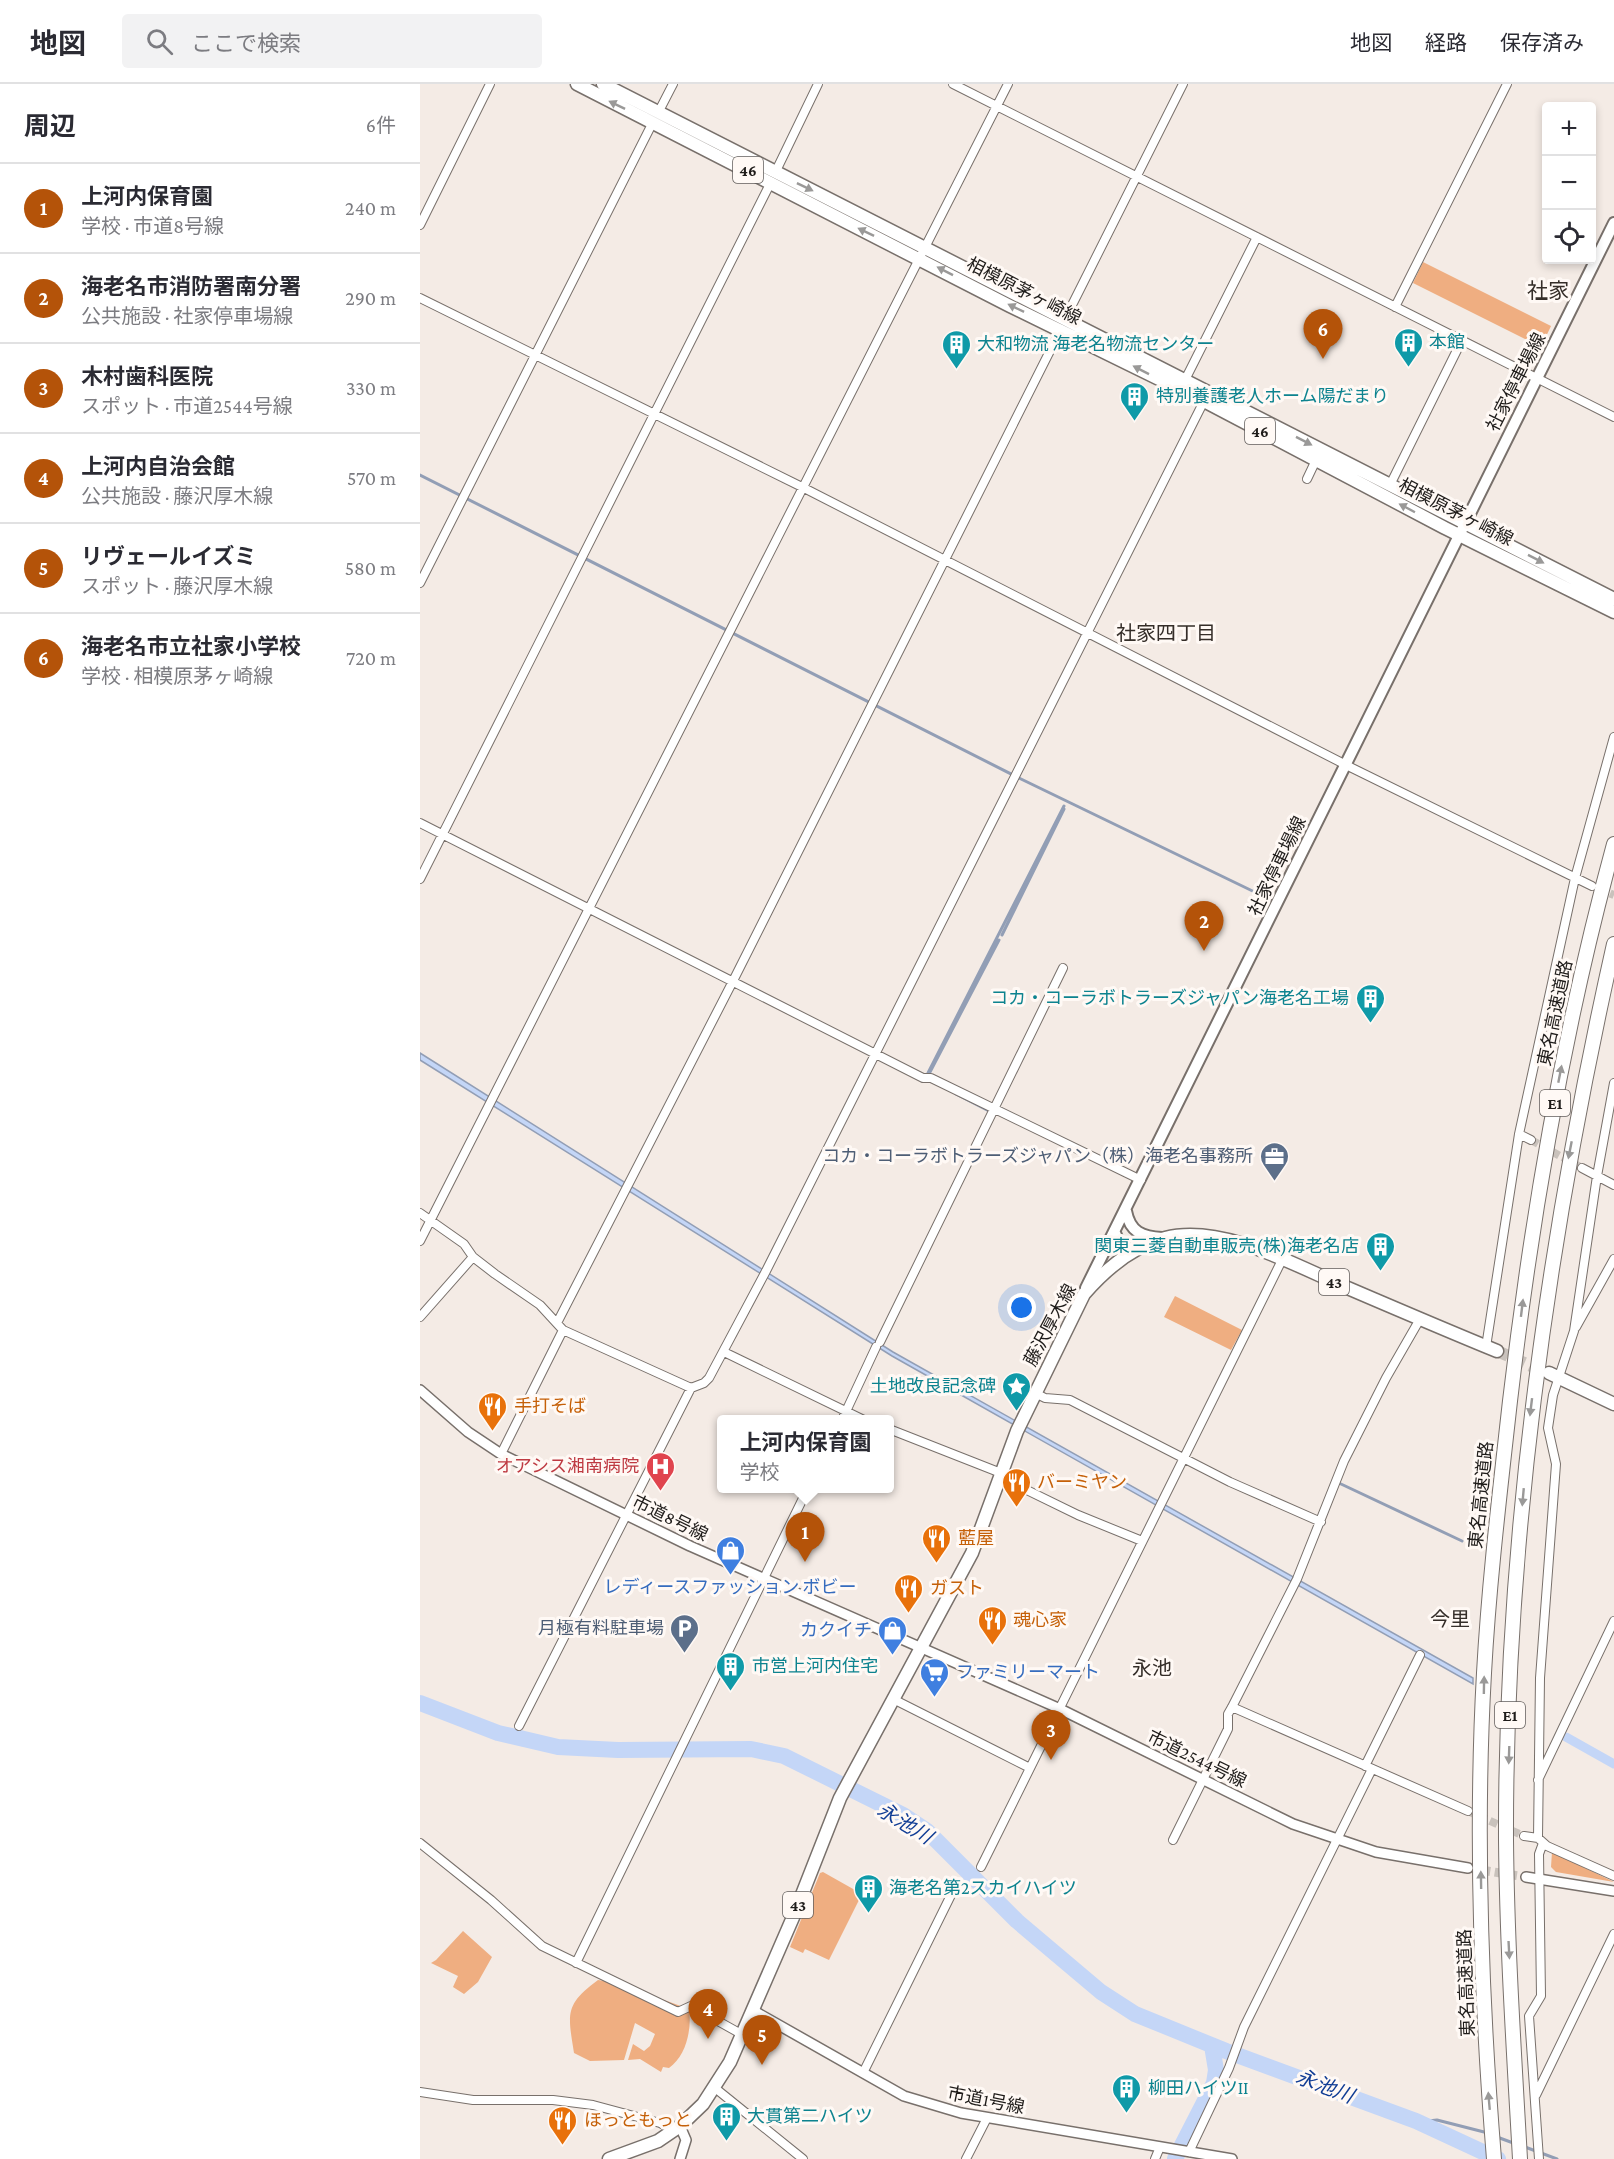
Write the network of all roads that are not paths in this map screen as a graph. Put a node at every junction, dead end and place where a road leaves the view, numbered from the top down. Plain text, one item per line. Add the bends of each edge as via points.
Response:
1 (490, 84) edge
2 (577, 84) edge
3 (603, 84) edge
4 (673, 84) edge
5 (818, 84) edge
6 (953, 84) edge
7 (1008, 84) edge
8 (1183, 84) edge
9 (1507, 84) edge
10 (997, 106) junction
11 (653, 123) junction
12 (1137, 177) junction
13 (773, 178) junction
14 (1614, 223) edge
15 (420, 225) edge
16 (1257, 237) junction
17 (921, 253) junction
18 (420, 298) edge
19 (1395, 307) junction
20 (1063, 324) junction
21 (1462, 340) junction
22 (535, 355) junction
23 (1537, 378) junction
24 (1185, 380) junction
25 (1204, 401) junction
26 (653, 413) junction
27 (1614, 417) edge
28 (1316, 460) junction
29 (1307, 479) dead end
30 (1390, 485) junction
31 (802, 487) junction
32 (1462, 529) junction
33 (944, 561) junction
34 (420, 583) edge
35 (1613, 596) edge
36 (1614, 612) edge
37 (1086, 634) junction
38 (1614, 737) edge
39 (1345, 765) junction
40 (420, 824) edge
41 (442, 835) junction
42 (1614, 844) edge
43 (1575, 878) junction
44 (420, 879) edge
45 (1592, 886) tunnel mouth
46 (589, 909) junction
47 (1614, 944) edge
48 (1614, 965) edge
49 (1063, 968) dead end
50 (733, 981) junction
51 (1599, 1011) junction
52 (877, 1053) junction
53 (1614, 1083) edge
54 (995, 1110) junction
55 (1519, 1134) junction
56 (1531, 1140) tunnel mouth
57 (1582, 1168) tunnel mouth
58 (1596, 1176) junction
59 (1141, 1180) junction
60 (1614, 1185) edge
61 (1126, 1212) junction
62 (420, 1213) edge
63 (431, 1219) junction
64 (1115, 1233) junction
65 (1165, 1238) junction
66 (420, 1241) edge
67 (1137, 1250) junction
68 (473, 1257) junction
69 (1614, 1259) edge
70 (1282, 1260) junction
71 (1084, 1294) junction
72 (420, 1317) edge
73 (1420, 1319) junction
74 (557, 1323) junction
75 (563, 1330) junction
76 (1574, 1331) junction
77 (1492, 1349) joint
78 (724, 1352) junction
79 (1548, 1375) junction
80 (691, 1388) junction
81 (420, 1390) edge
82 (1035, 1393) junction
83 (1614, 1404) edge
84 (842, 1415) edge
85 (844, 1415) edge
86 (894, 1431) edge
87 (501, 1454) junction
88 (1183, 1459) junction
89 (1001, 1475) junction
90 (806, 1493) edge
91 (627, 1516) junction
92 (1321, 1522) junction
93 (1142, 1541) junction
94 (763, 1579) junction
95 (1614, 1621) edge
96 (922, 1649) junction
97 (1420, 1655) dead end
98 (893, 1699) junction
99 (1232, 1707) junction
100 (1058, 1708) junction
101 (519, 1726) dead end
102 (1368, 1767) junction
103 (1030, 1768) junction
104 (1203, 1780) junction
105 (1538, 1782) junction
106 (1468, 1810) tunnel mouth
107 (1524, 1836) tunnel mouth
108 (1173, 1840) dead end
109 (1336, 1841) junction
110 (1541, 1841) junction
111 (420, 1843) edge
112 (981, 1867) dead end
113 (1467, 1868) tunnel mouth
114 (1614, 1876) edge
115 (1526, 1878) tunnel mouth
116 (1539, 1880) junction
117 (953, 1891) dead end
118 (1614, 1891) edge
119 (1614, 1934) edge
120 (576, 1963) junction
121 (754, 2011) junction
122 (743, 2035) junction
123 (862, 2073) junction
124 (715, 2088) junction
125 (420, 2092) edge
126 (1534, 2097) junction
127 (987, 2118) junction
128 (677, 2128) junction
129 (1160, 2147) junction
130 (1192, 2153) edge
131 (609, 2159) edge
132 (680, 2159) edge
133 (803, 2159) edge
134 (966, 2159) edge
135 (1155, 2159) edge
136 (1232, 2159) edge
137 (1494, 2159) edge
138 (1520, 2159) edge
139 (1539, 2159) edge

1 - 15 street
11 -> 2 main road, 相模原茅ヶ崎線 / 46
3 - 11 main road, 相模原茅ヶ崎線 / 46
4 - 11 street
5 - 13 street
6 - 10 street
7 - 10 street
8 - 12 street
9 - 19 street
10 - 12 street
10 - 17 street
11 - 13 main road, 相模原茅ヶ崎線 / 46
11 - 22 street
12 - 16 street
12 - 20 street
13 - 17 main road, 相模原茅ヶ崎線 / 46
13 - 26 street
14 - 23 main road, 社家停車場線
16 - 19 street
16 - 24 street
17 - 20 main road, 相模原茅ヶ崎線 / 46
17 - 31 street
18 - 22 street
19 - 21 street
20 - 24 main road, 相模原茅ヶ崎線 / 46
25 -> 20 main road, 相模原茅ヶ崎線 / 46
20 - 33 street
21 - 23 street
21 - 30 street
22 - 26 street
22 - 34 street
23 - 27 street
23 - 32 main road, 社家停車場線
24 -> 30 main road, 相模原茅ヶ崎線 / 46
25 - 28 main road, 相模原茅ヶ崎線 / 46
25 - 37 street
26 - 31 street
26 - 41 street
28 - 29 street
32 -> 28 main road, 相模原茅ヶ崎線 / 46
30 - 32 main road, 相模原茅ヶ崎線 / 46
31 - 33 street
31 - 46 street
32 -> 35 main road, 相模原茅ヶ崎線 / 46
32 - 36 main road, 相模原茅ヶ崎線 / 46
32 - 39 main road, 社家停車場線
33 - 37 street
33 - 50 street
37 - 39 street
37 - 52 street
38 - 43 street
39 - 43 street
39 - 59 main road, 社家停車場線
40 - 41 street
41 - 44 street
41 - 46 street
137 -> 42 highway, 東名高速道路 / E1 via 1483,1980 1480,1834 1484,1674 1495,1526 1529,1246 1546,1146 1571,1020
43 - 45 street
43 - 55 street
46 - 50 street
46 - 63 street
47 - 51 highway, E1
48 - 51 highway
49 - 54 street
50 - 52 street
50 - 74 street
51 -> 79 highway, E1 via 1566,1174
52 - 54 street
52 - 78 street
53 - 58 street
54 - 59 street
54 - 85 street
55 - 56 street
55 - 77 street
57 - 58 street
58 - 60 street
58 - 76 street
59 - 61 main road, 社家停車場線
61 - 64 main road, 社家停車場線
61 - 65 main road via 1130,1226 1138,1233
62 - 63 street
63 - 66 street
63 - 68 street via 464,1244
64 - 67 main road via 1121,1247
64 - 71 main road, 社家停車場線
65 - 67 main road, 藤沢厚木線 / 43
65 - 70 main road, 藤沢厚木線 / 43 via 1212,1237
67 - 71 main road, 藤沢厚木線 / 43 via 1099,1277
68 - 72 street
68 - 74 street via 540,1305
69 - 76 street
70 - 73 main road, 藤沢厚木線 / 43
70 - 88 street
71 - 82 main road, 藤沢厚木線 / 43
73 - 77 main road, 藤沢厚木線 / 43
73 - 92 street via 1344,1461
74 - 75 street
75 - 80 street
75 - 87 street
76 - 79 street
78 - 80 street via 704,1383
78 - 84 street
79 - 83 main road
79 - 105 street via 1552,1399 1548,1428 1556,1464 1540,1678
79 -> 138 highway, E1 via 1528,1439 1514,1616 1506,1826
80 - 91 street
81 - 87 street, 市道8号線 via 468,1432
82 - 88 street via 1070,1400
82 - 89 main road, 藤沢厚木線 / 43
86 - 89 street
87 - 91 street, 市道8号線
88 - 92 street
88 - 93 street
89 - 93 street via 1078,1515
89 - 96 main road, 藤沢厚木線 / 43 via 972,1553
90 - 94 street
91 - 94 street, 市道8号線
91 - 101 street
92 - 99 street via 1296,1582
93 - 100 street
94 - 96 street, 市道8号線
94 - 120 street
95 - 105 street
96 - 98 main road, 藤沢厚木線 / 43
96 - 100 street, 市道2544号線
97 - 102 street
98 - 103 street
98 - 121 main road, 藤沢厚木線 / 43 via 840,1798
99 - 102 street
99 - 104 street via 1228,1729
100 - 103 street
100 - 104 street, 市道2544号線
102 - 106 street
102 - 109 street
103 - 112 street
104 - 108 street
104 - 109 street, 市道2544号線
105 - 110 street
107 - 110 street
109 - 113 street, 市道2544号線
109 - 130 street via 1244,2026
110 - 114 street
110 - 116 street
111 - 120 street via 510,1916 528,1936
115 - 116 street
116 - 118 street
116 - 126 street via 1541,1996 1528,2016
117 - 123 street
119 - 126 street
120 - 122 street via 678,2012 691,2006
121 - 122 main road, 43
121 - 123 street, 市道1号線
122 - 124 main road, 43
123 - 127 street, 市道1号線 via 903,2096
124 - 128 main road, 43
124 - 133 street
125 - 128 street via 473,2100 593,2104
126 - 139 street
127 - 129 street, 市道1号線
127 - 134 street
128 - 131 main road, 43 via 658,2140
128 - 132 street via 686,2140
129 - 130 street, 市道1号線
129 - 135 street
130 - 136 street, 市道1号線

